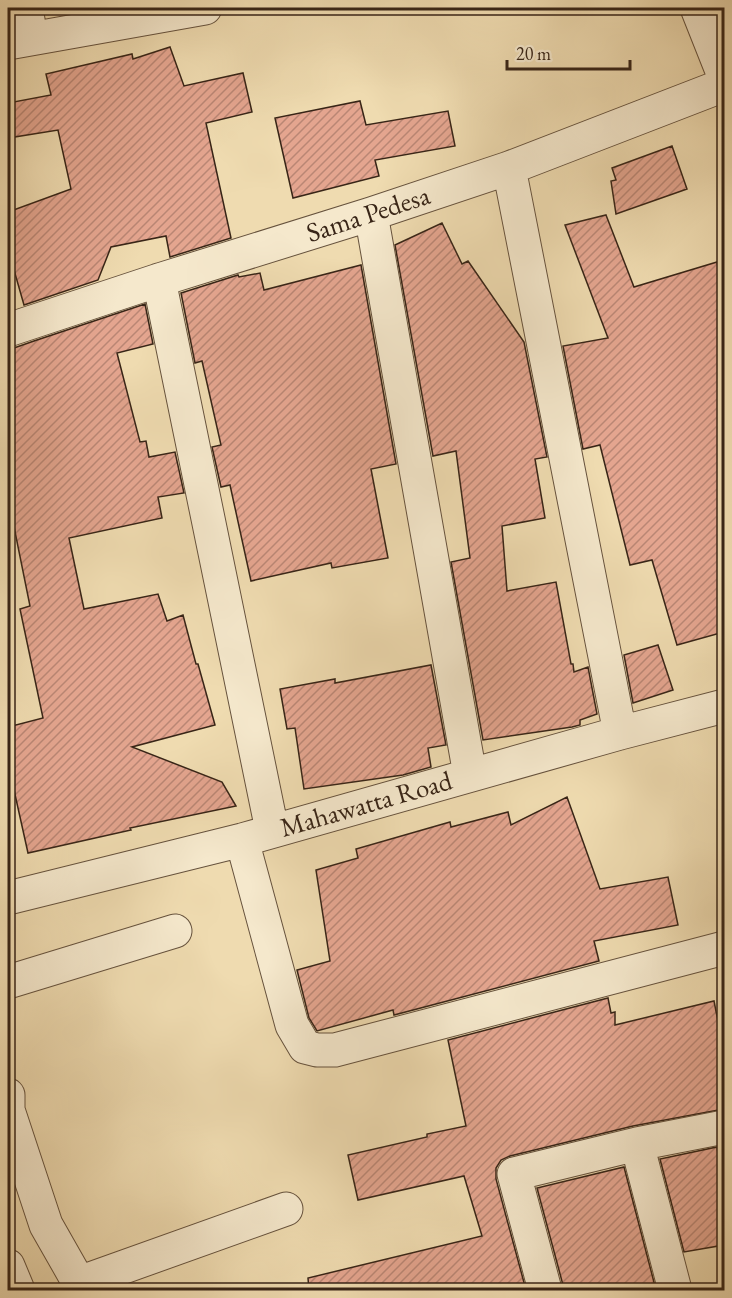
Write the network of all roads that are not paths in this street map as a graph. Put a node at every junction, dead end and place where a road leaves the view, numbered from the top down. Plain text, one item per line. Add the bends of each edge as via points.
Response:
1 (205, 8) edge
2 (697, 8) edge
3 (22, 30) edge
4 (724, 76) edge
5 (724, 85) edge
6 (509, 168) junction
7 (371, 214) junction
8 (159, 280) junction
9 (8, 330) edge
10 (724, 706) edge
11 (620, 733) junction
12 (470, 775) junction
13 (257, 835) junction
14 (8, 898) edge
15 (175, 931) dead end
16 (724, 948) edge
17 (8, 982) edge
18 (8, 1095) edge
19 (724, 1127) edge
20 (637, 1144) junction
21 (286, 1209) dead end
22 (8, 1266) edge
23 (80, 1287) edge
24 (18, 1290) edge
25 (545, 1290) edge
26 (675, 1290) edge

1 - 3 street
2 - 4 street
5 - 6 street, Sama Pedesa
6 - 7 street, Sama Pedesa
6 - 11 street
7 - 8 street, Sama Pedesa
7 - 12 street
8 - 9 street, Sama Pedesa
8 - 13 street
10 - 11 street, Mahawatta Road
11 - 12 street, Mahawatta Road
12 - 13 street, Mahawatta Road
13 - 14 street, Mahawatta Road
13 - 16 street via 292,1025 304,1047 335,1050
15 - 17 street
18 - 23 street via 8,1110 46,1225
19 - 20 street
20 - 25 street via 514,1174
20 - 26 street
21 - 23 street
22 - 24 street

